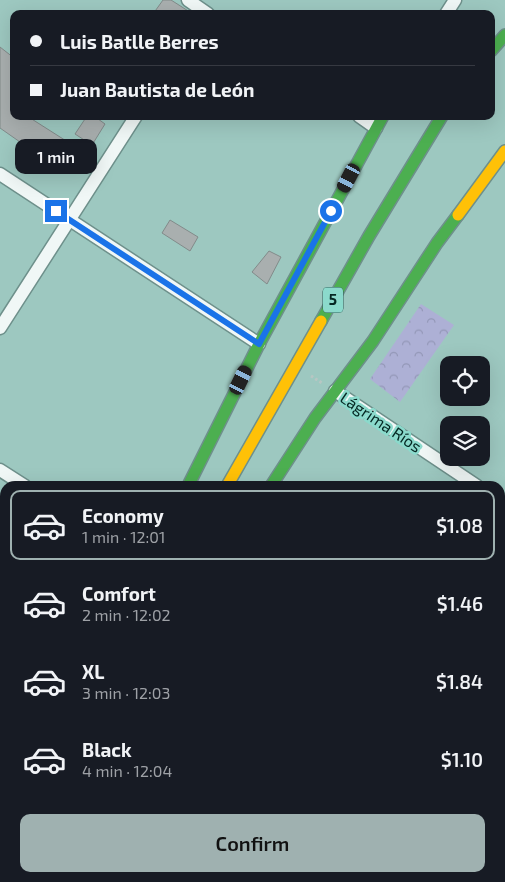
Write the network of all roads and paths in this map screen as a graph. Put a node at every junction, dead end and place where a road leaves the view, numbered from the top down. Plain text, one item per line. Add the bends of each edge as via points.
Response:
1 (188, 0) edge
2 (206, 10) edge
3 (505, 35) edge
4 (495, 46) edge
5 (133, 120) edge
6 (365, 120) edge
7 (381, 120) edge
8 (440, 120) edge
9 (376, 128) junction
10 (505, 151) edge
11 (0, 174) edge
12 (70, 220) junction
13 (0, 328) edge
14 (259, 344) junction
15 (335, 391) junction
16 (0, 470) edge
17 (17, 481) edge
18 (190, 481) edge
19 (230, 481) edge
20 (274, 481) edge
21 (470, 481) edge

1 - 2 street
3 - 4 main road
5 - 12 street
6 - 9 street
7 - 9 main road
8 - 19 main road, 5 via 369,236
9 - 14 main road
10 - 15 main road
11 - 12 street
12 - 13 street
12 - 14 street
14 - 18 main road
15 - 20 main road via 300,438
15 - 21 street, Lágrima Ríos
16 - 17 street

